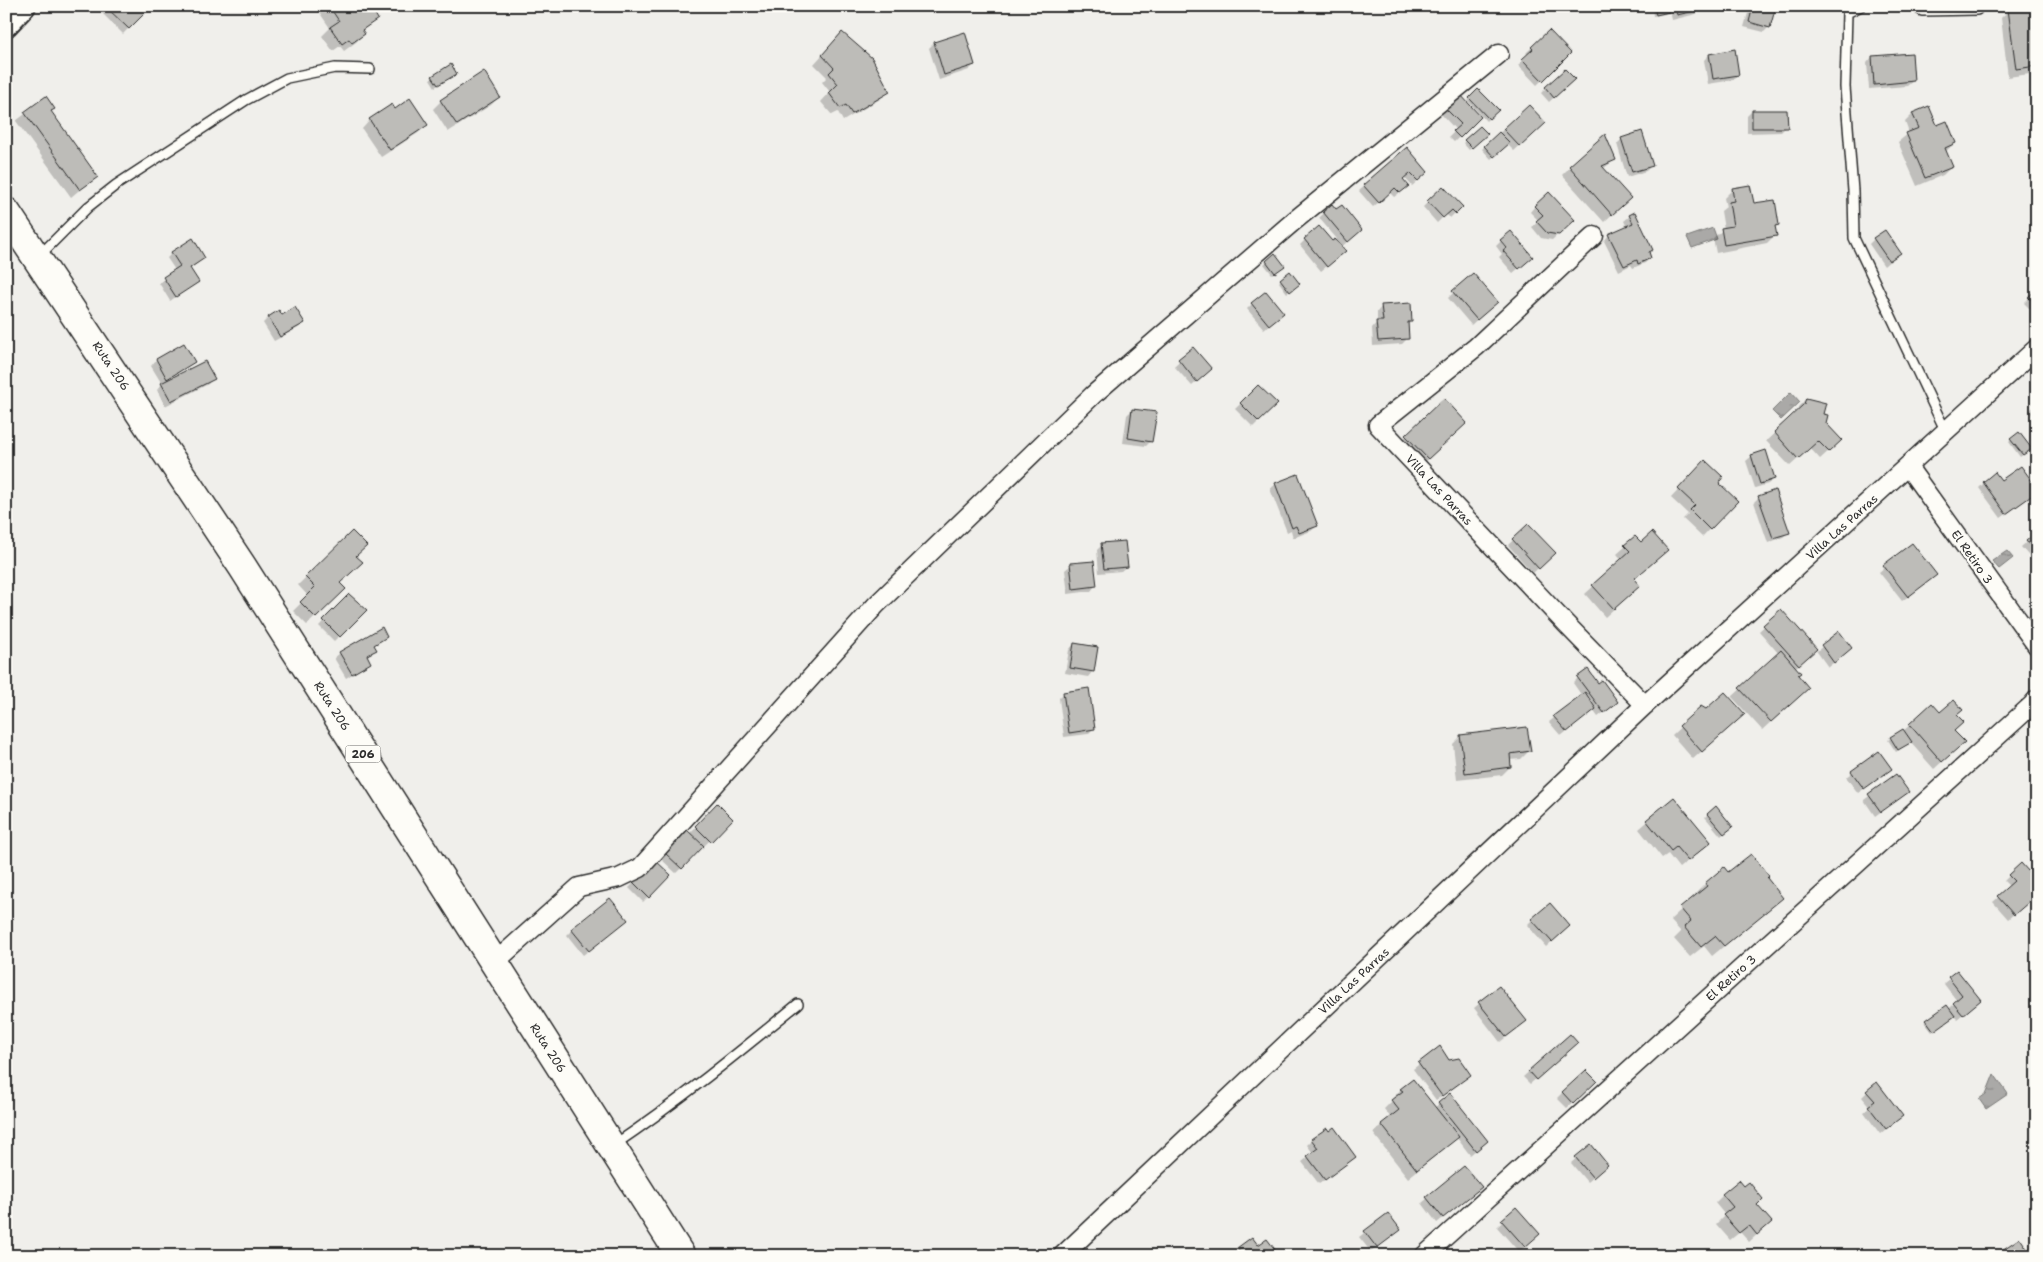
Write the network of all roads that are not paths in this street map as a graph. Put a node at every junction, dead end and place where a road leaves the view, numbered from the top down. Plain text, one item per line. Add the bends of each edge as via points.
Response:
1 (24, 6) edge
2 (1861, 6) edge
3 (1914, 6) edge
4 (1847, 10) edge
5 (1978, 10) dead end
6 (6, 25) edge
7 (1499, 54) dead end
8 (370, 69) dead end
9 (6, 212) edge
10 (1594, 236) dead end
11 (38, 257) junction
12 (2037, 348) edge
13 (1946, 432) junction
14 (1908, 467) junction
15 (2037, 646) edge
16 (2037, 698) edge
17 (1646, 705) junction
18 (494, 963) junction
19 (798, 1004) dead end
20 (611, 1146) junction
21 (681, 1256) edge
22 (1062, 1256) edge
23 (1424, 1256) edge

1 - 6 street
2 - 4 lane
3 - 5 lane via 1922,10
4 - 13 lane via 1846,87 1854,238
7 - 18 street via 1294,221 1093,395 876,605 640,868 619,878 579,887
8 - 11 lane via 335,68 287,78 246,100 116,185 88,207
9 - 11 highway, Ruta 206 / 206
10 - 17 street, Villa Las Parras via 1476,347 1378,425
11 - 18 highway, Ruta 206 / 206 via 242,566
12 - 13 street, Villa Las Parras
13 - 14 street, Villa Las Parras
14 - 15 street, El Retiro 3
14 - 17 street, Villa Las Parras
16 - 23 street, El Retiro 3
17 - 22 street, Villa Las Parras
18 - 20 highway, Ruta 206 / 206
19 - 20 lane via 720,1068
20 - 21 highway, Ruta 206 / 206

